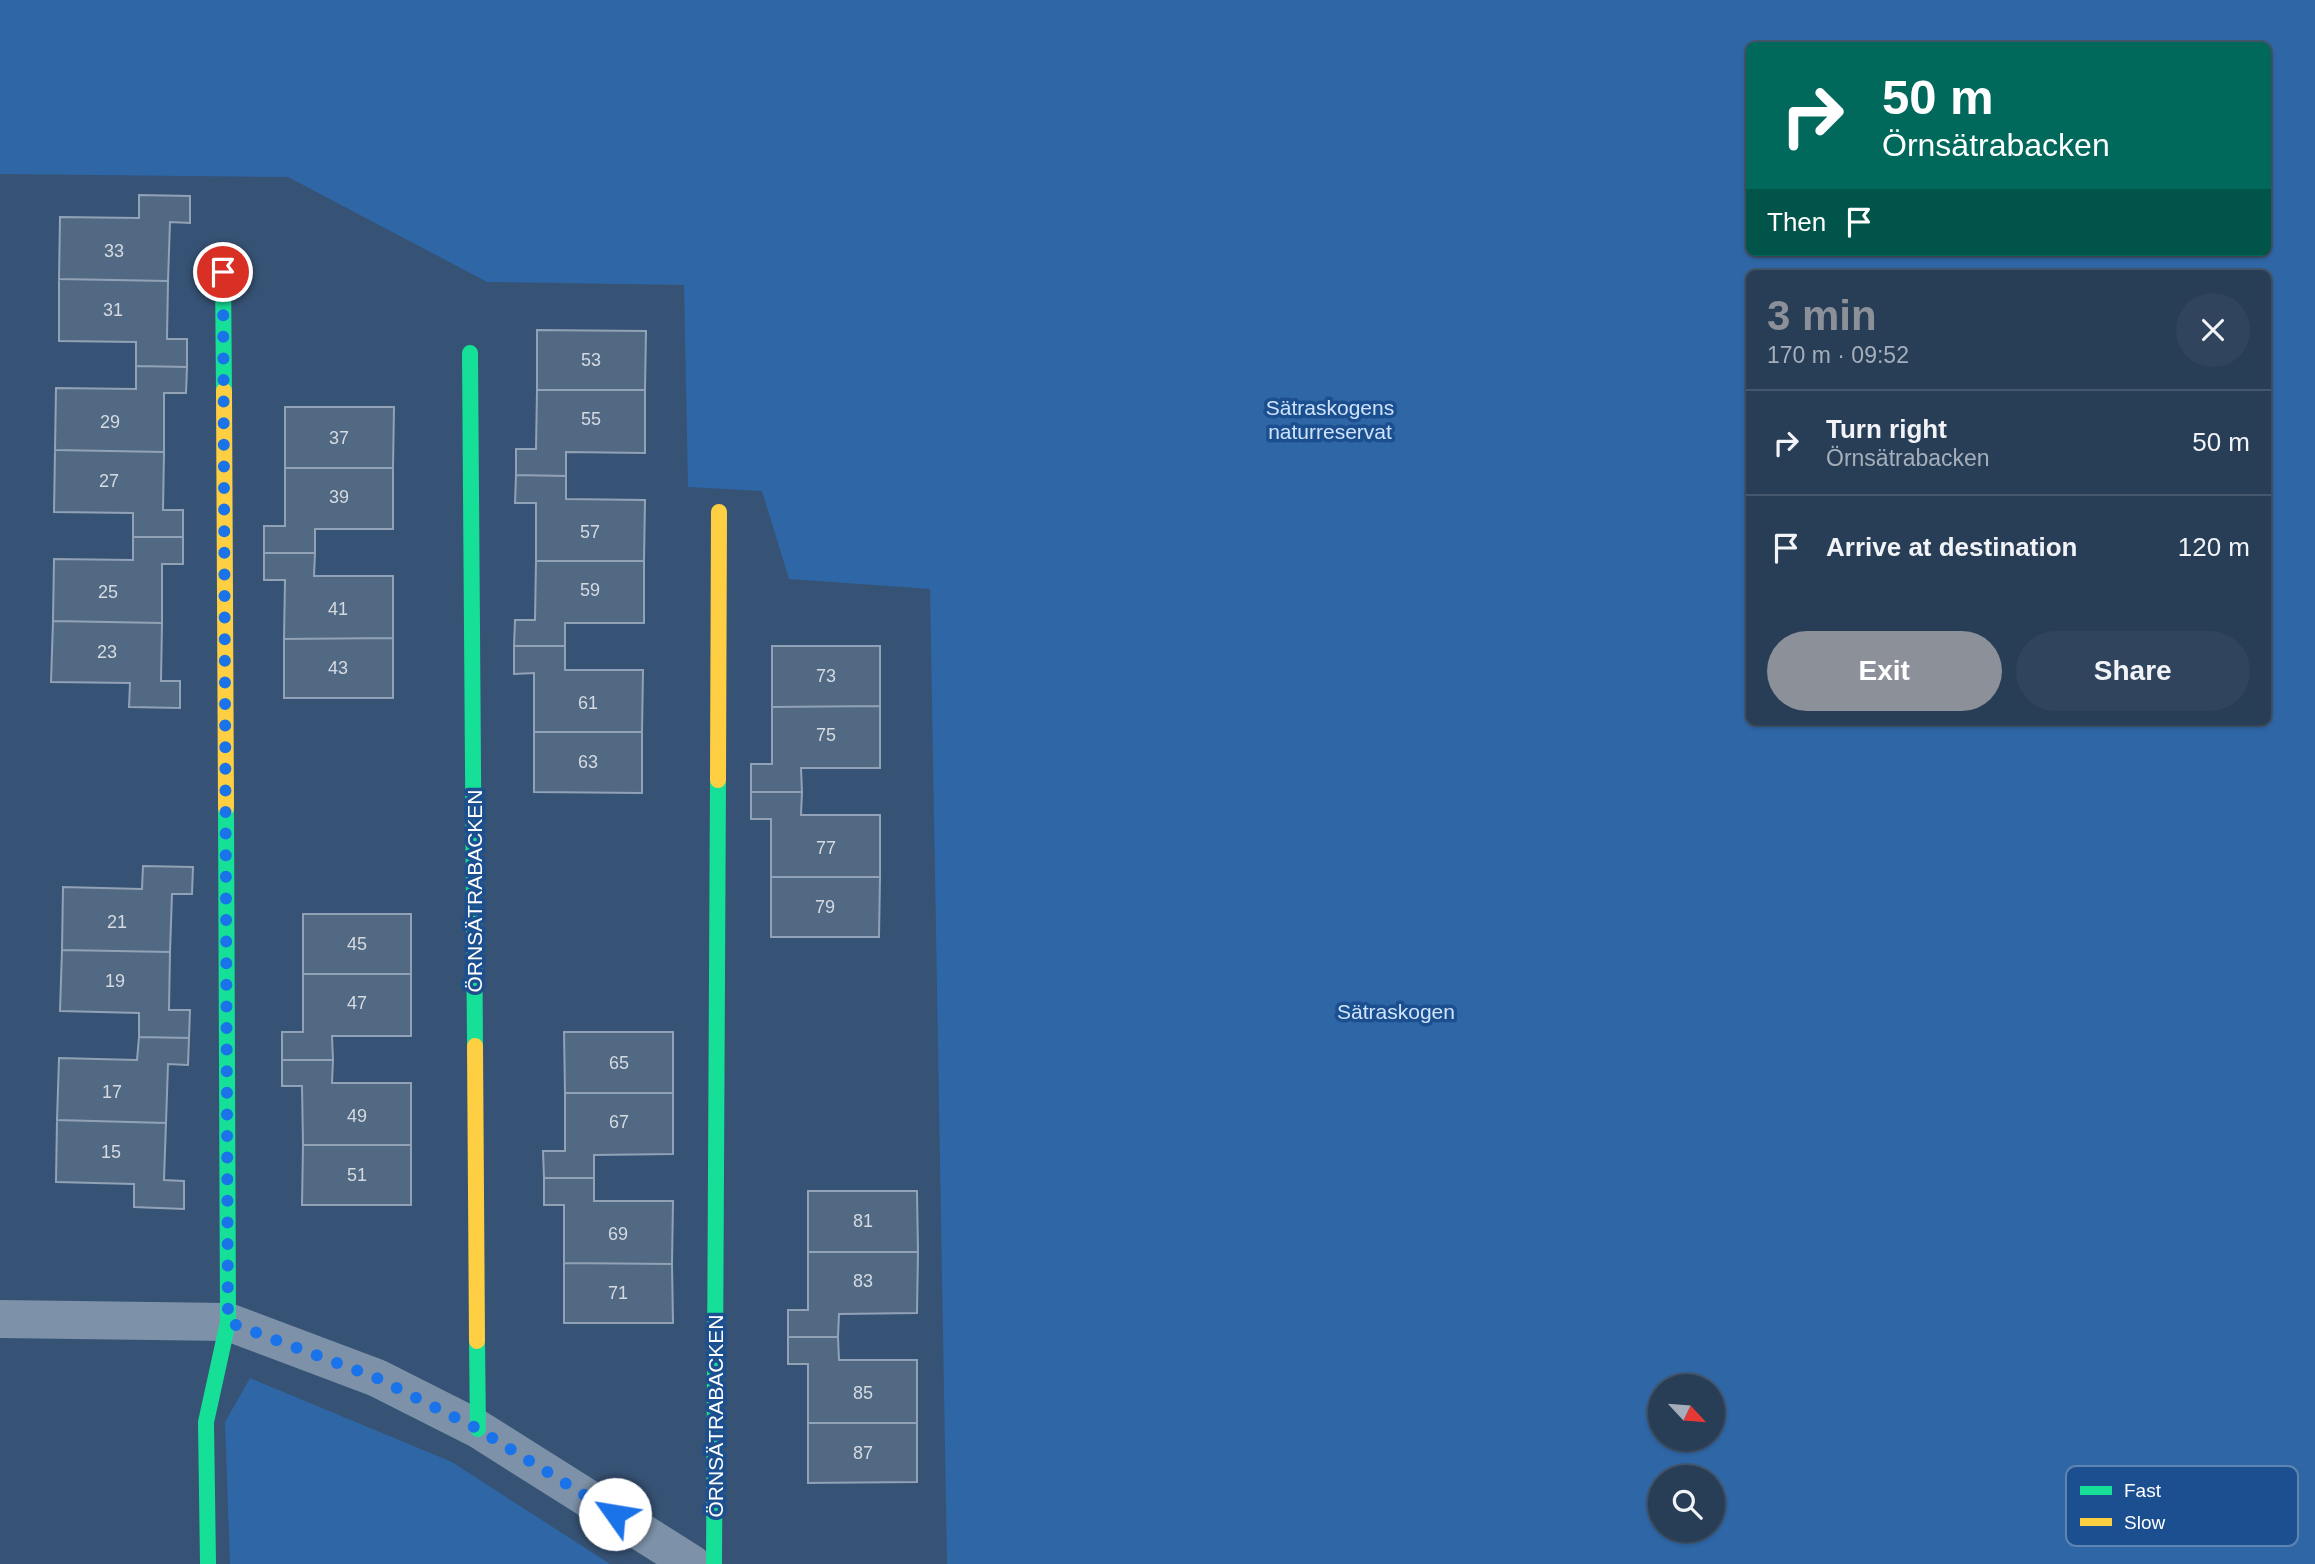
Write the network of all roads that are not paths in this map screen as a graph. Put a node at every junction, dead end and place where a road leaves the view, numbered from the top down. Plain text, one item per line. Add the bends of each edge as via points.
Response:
1 (223, 272) dead end
2 (470, 353) dead end
3 (719, 512) dead end
4 (0, 1319) edge
5 (228, 1322) junction
6 (478, 1429) junction
7 (208, 1564) edge
8 (692, 1564) edge
9 (714, 1564) edge

1 - 5 street
2 - 6 street, ÖRNSÄTRABACKEN
3 - 9 street, ÖRNSÄTRABACKEN
4 - 5 street
5 - 6 street via 377,1378
5 - 7 street via 206,1422
6 - 8 street

